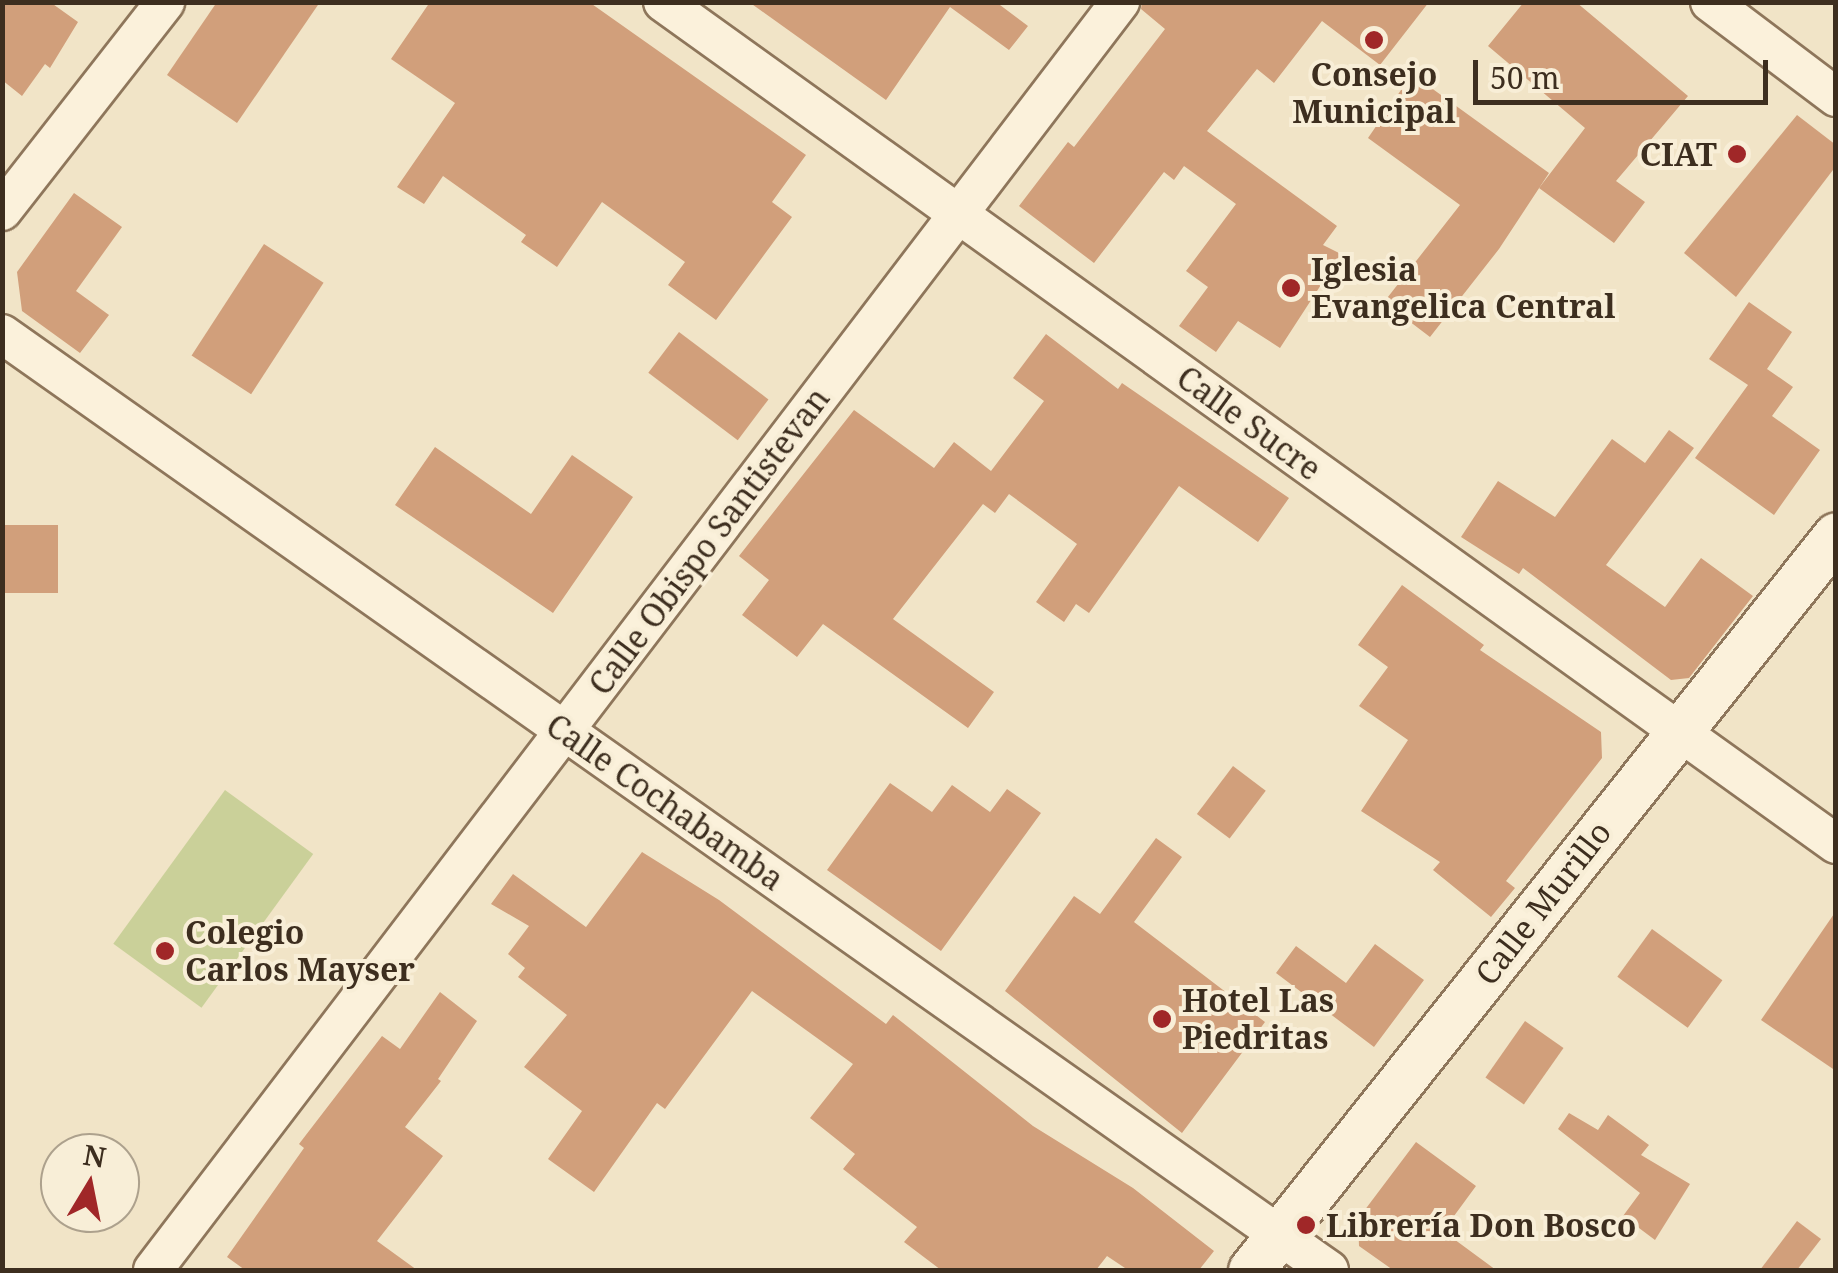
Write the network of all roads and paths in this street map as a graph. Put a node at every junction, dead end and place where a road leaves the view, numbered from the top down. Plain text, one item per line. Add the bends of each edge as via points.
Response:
1 (166, 2) edge
2 (662, 2) edge
3 (1120, 2) edge
4 (1710, 2) edge
5 (1836, 98) edge
6 (2, 211) edge
7 (958, 215) junction
8 (2, 334) edge
9 (1836, 535) edge
10 (564, 731) junction
11 (1679, 732) junction
12 (1836, 844) edge
13 (1279, 1236) junction
14 (153, 1270) edge
15 (1252, 1270) edge
16 (1329, 1270) edge

1 - 6 street
2 - 7 street, Calle Sucre
3 - 7 street, Calle Obispo Santistevan
4 - 5 street
7 - 10 street, Calle Obispo Santistevan
7 - 11 street, Calle Sucre
8 - 10 street, Calle Cochabamba
9 - 11 street, Calle Murillo
10 - 13 street, Calle Cochabamba
10 - 14 street, Calle Obispo Santistevan
11 - 12 street, Calle Sucre
11 - 13 street, Calle Murillo
13 - 15 street, Calle Murillo
13 - 16 street, Calle Cochabamba

